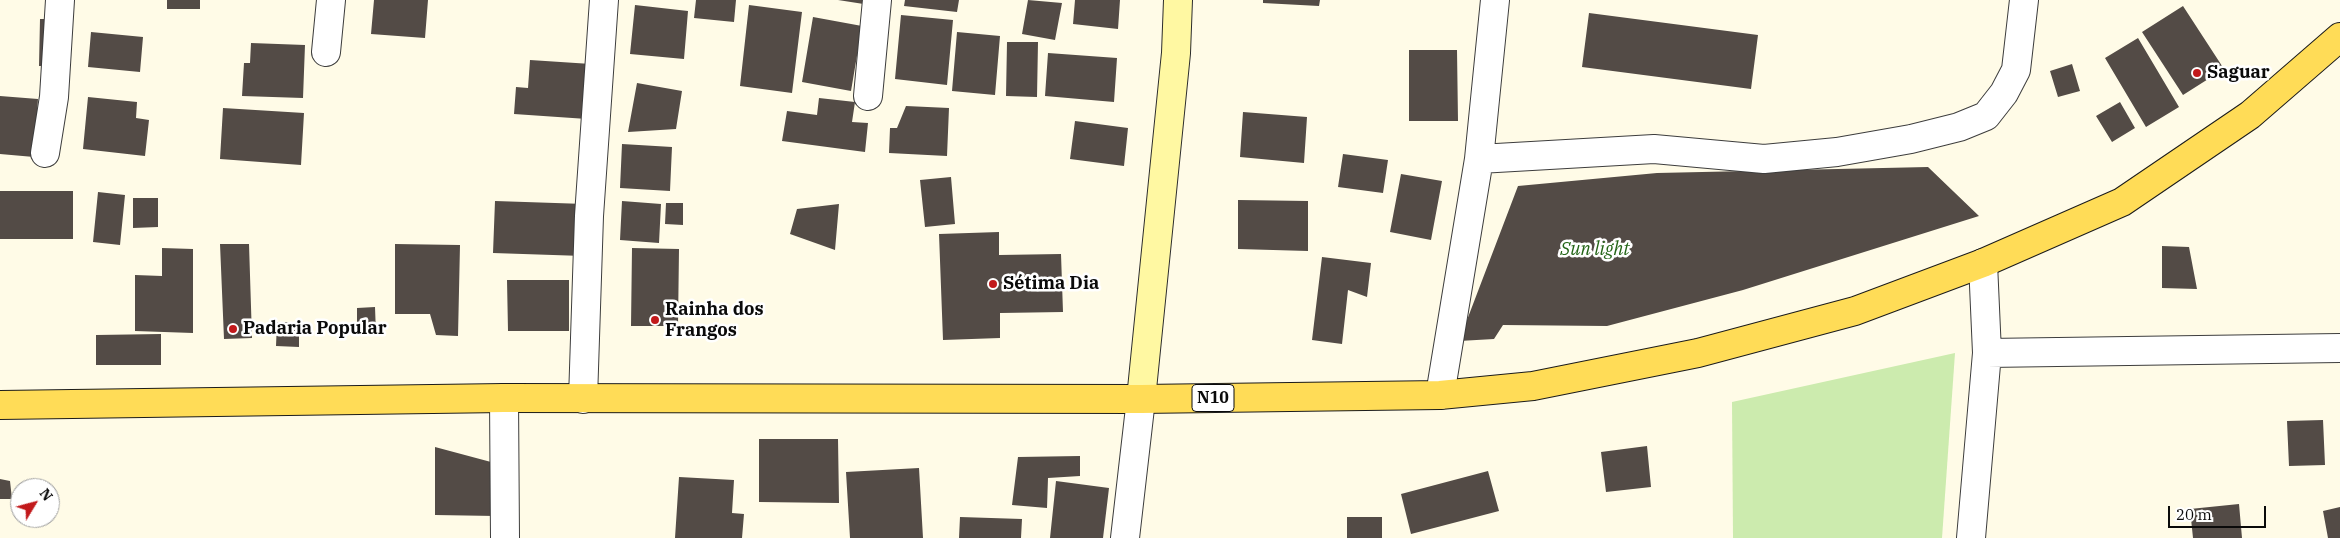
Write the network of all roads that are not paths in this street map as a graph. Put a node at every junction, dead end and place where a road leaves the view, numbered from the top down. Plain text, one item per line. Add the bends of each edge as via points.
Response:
1 (60, 0) edge
2 (331, 0) edge
3 (604, 0) edge
4 (877, 0) edge
5 (1178, 0) edge
6 (1495, 0) edge
7 (2024, 0) edge
8 (2340, 37) edge
9 (326, 52) dead end
10 (868, 96) dead end
11 (45, 154) dead end
12 (1479, 160) junction
13 (1983, 263) junction
14 (2340, 348) edge
15 (1987, 353) junction
16 (1440, 395) junction
17 (504, 398) junction
18 (583, 399) junction
19 (1140, 399) junction
20 (0, 405) edge
21 (505, 538) edge
22 (1125, 538) edge
23 (1971, 538) edge

1 - 11 street via 54,97
2 - 9 street
3 - 18 street via 589,216
4 - 10 street
5 - 19 street via 1176,53
6 - 12 street
7 - 12 street via 2016,70 2004,93 1986,116 1959,127 1837,152 1764,159 1654,149
8 - 13 main road, N10 via 2250,114 2122,202
12 - 16 street
13 - 15 street
13 - 16 main road, N10 via 1855,311 1698,354 1533,386
14 - 15 street
15 - 23 street
16 - 19 main road, N10
17 - 18 main road, N10
17 - 20 main road, N10
17 - 21 street
18 - 19 main road, N10
19 - 22 street

